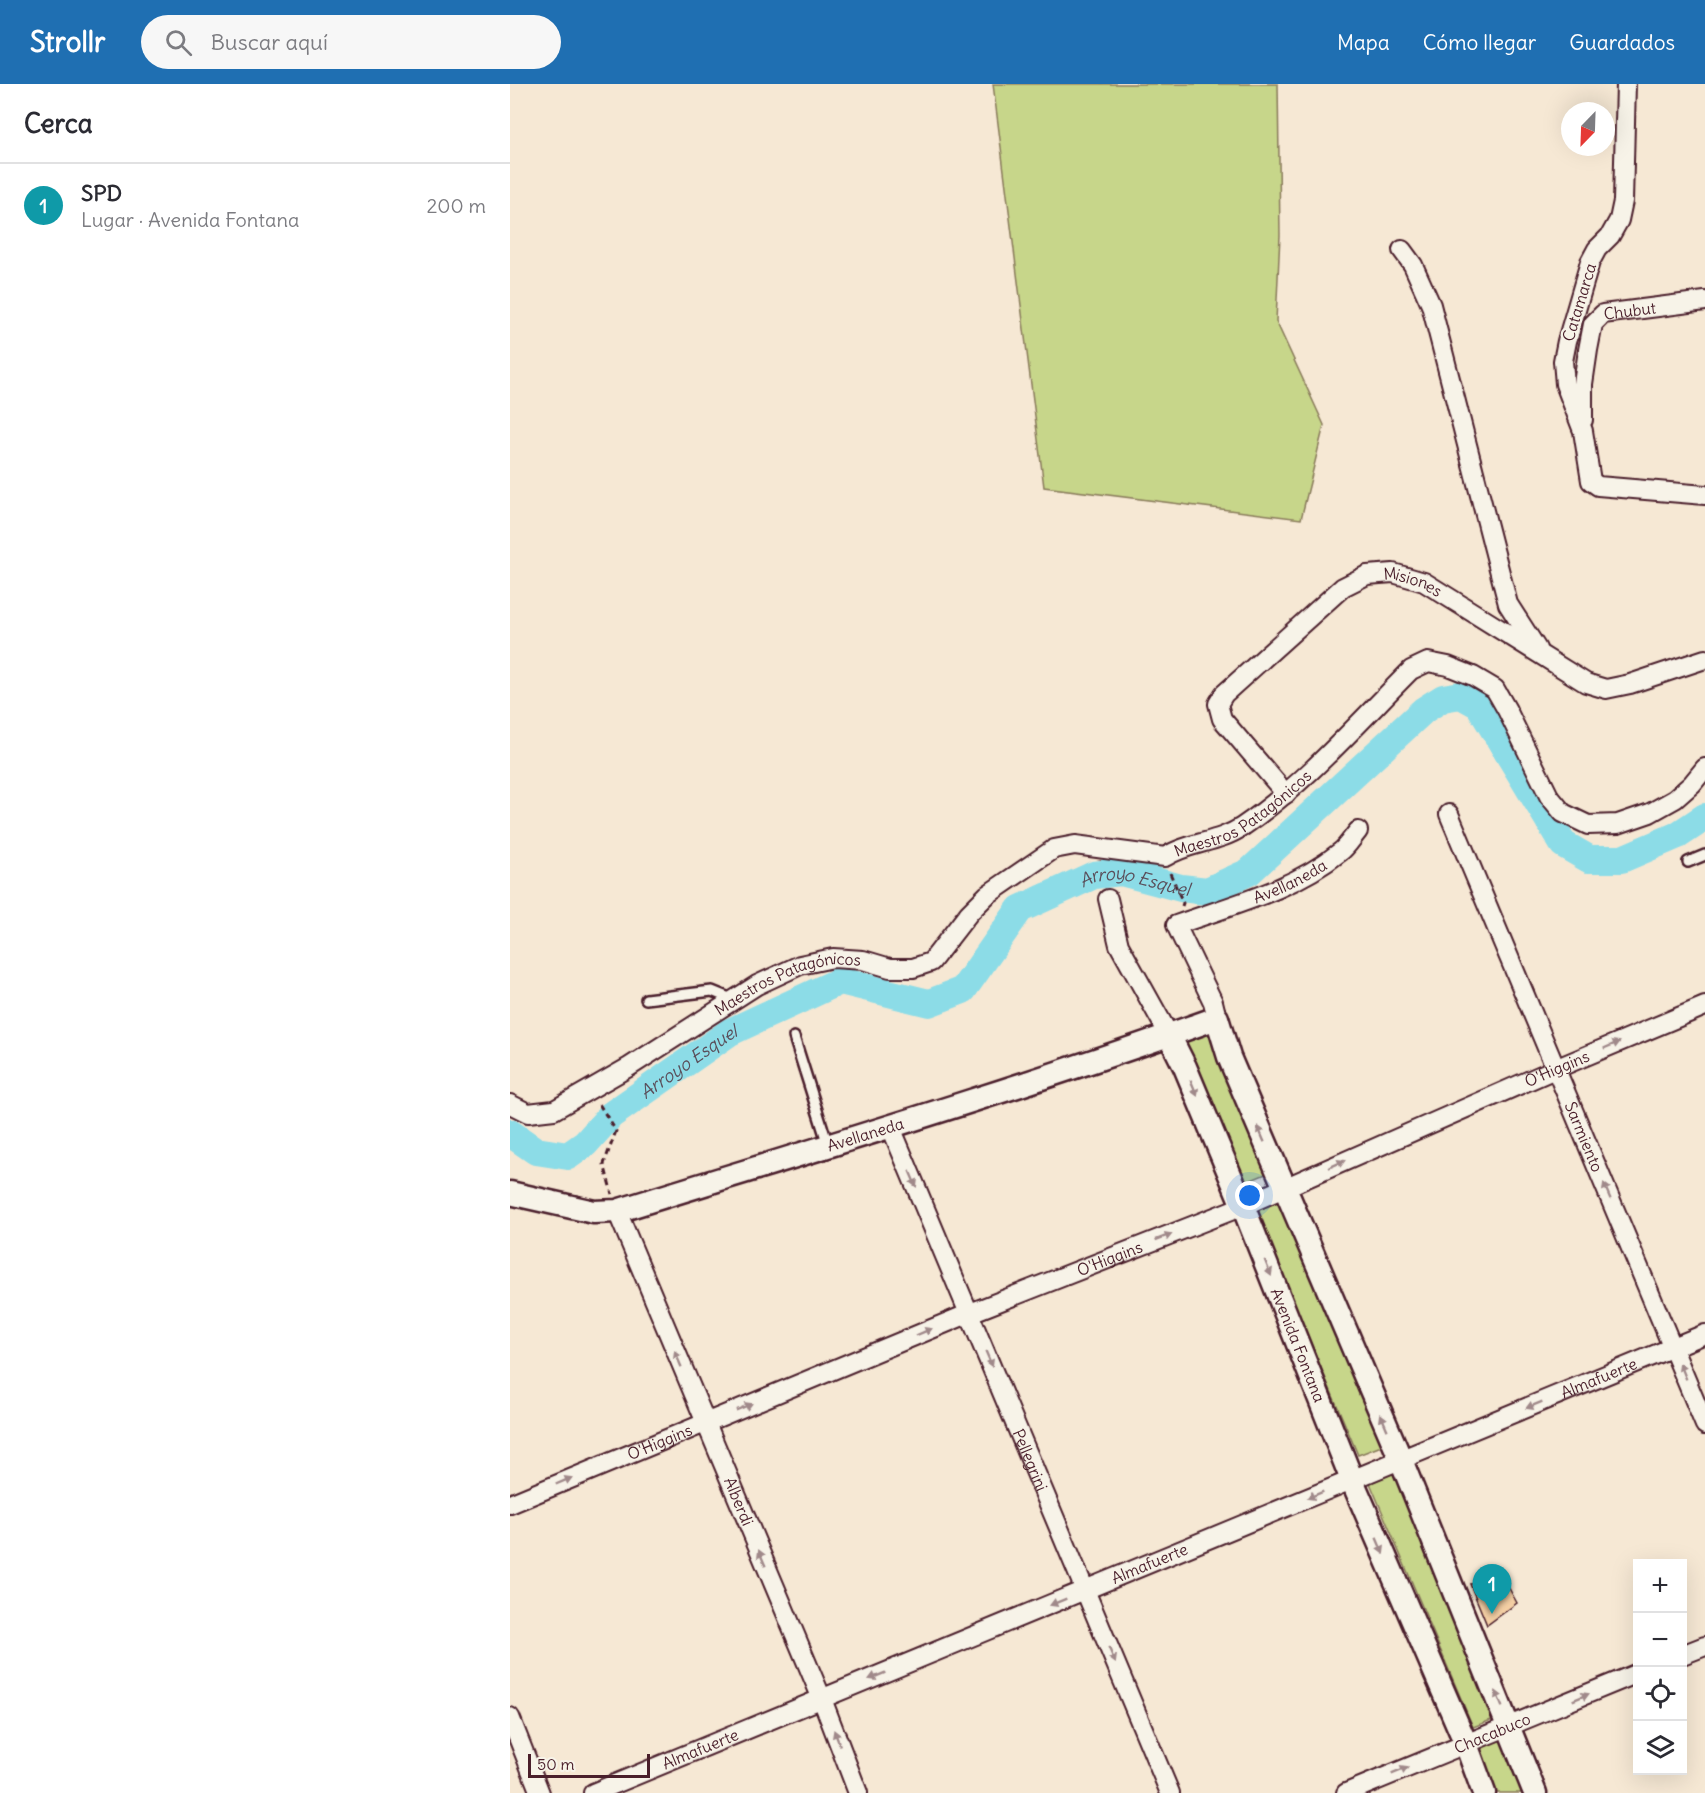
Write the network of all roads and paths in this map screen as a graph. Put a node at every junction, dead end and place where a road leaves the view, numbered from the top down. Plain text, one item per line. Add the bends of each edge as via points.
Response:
1 (1626, 84) edge
2 (1402, 250) dead end
3 (1705, 301) edge
4 (1583, 431) junction
5 (1705, 495) edge
6 (1542, 655) junction
7 (1705, 659) edge
8 (1705, 768) edge
9 (1286, 794) junction
10 (1449, 814) dead end
11 (1358, 831) dead end
12 (1705, 855) edge
13 (1688, 862) dead end
14 (1170, 872) dead end
15 (1108, 899) dead end
16 (1183, 903) dead end
17 (646, 999) dead end
18 (734, 1000) junction
19 (1705, 1006) edge
20 (1217, 1018) junction
21 (1169, 1035) junction
22 (794, 1037) dead end
23 (1555, 1069) junction
24 (510, 1104) edge
25 (601, 1105) dead end
26 (890, 1125) junction
27 (828, 1145) junction
28 (1283, 1188) junction
29 (510, 1193) edge
30 (1243, 1206) junction
31 (617, 1211) junction
32 (970, 1313) junction
33 (1705, 1334) edge
34 (1673, 1347) junction
35 (705, 1423) junction
36 (1705, 1425) edge
37 (1401, 1460) junction
38 (1352, 1480) junction
39 (510, 1504) edge
40 (1085, 1590) junction
41 (1705, 1646) edge
42 (1687, 1653) edge
43 (1633, 1675) edge
44 (822, 1699) junction
45 (510, 1717) edge
46 (1509, 1726) junction
47 (1466, 1744) junction
48 (540, 1793) edge
49 (593, 1793) edge
50 (858, 1793) edge
51 (1170, 1793) edge
52 (1346, 1793) edge
53 (1484, 1793) edge
54 (1535, 1793) edge

1 - 4 street, Catamarca via 1623,201 1619,220 1590,262 1563,361 1565,384
2 - 6 street via 1431,306 1508,604
3 - 4 street, Chubut via 1603,314 1593,324 1583,384
4 - 5 street, Catamarca via 1591,481 1598,486
6 - 7 street, Misiones via 1586,683 1606,688
6 - 9 street, Misiones via 1425,582 1393,573 1367,575 1343,587 1224,694 1218,704 1222,719
8 - 9 street, Maestros Patagónicos via 1675,800 1650,813 1618,824 1588,825 1563,813 1549,796 1495,689 1473,676 1428,662 1411,670
9 - 18 street, Maestros Patagónicos via 1239,829 1164,857 1075,845 1054,849 987,895 932,962 913,968 890,968 863,960 833,958 800,965
10 - 23 street, Sarmiento
11 - 20 street, Avellaneda via 1342,851 1305,876 1176,925
12 - 13 lane
14 - 16 path
15 - 21 street, Avenida Fontana via 1119,945
17 - 18 lane via 712,991
18 - 24 street, Maestros Patagónicos via 554,1110 528,1113
23 -> 19 street, O'Higgins
20 - 21 street, Avellaneda
28 -> 20 street
21 - 26 street, Avellaneda
21 -> 30 street, Avenida Fontana
22 - 27 lane
28 -> 23 street, O'Higgins
34 -> 23 street, Sarmiento
25 - 31 path via 616,1131 604,1164
26 - 27 street, Avellaneda
26 -> 32 street, Pellegrini
27 - 31 street, Avellaneda
28 - 30 street, O'Higgins
37 -> 28 street
29 - 31 street, Avellaneda via 594,1212
32 -> 30 street, O'Higgins
30 -> 38 street, Avenida Fontana
35 -> 31 street, Alberdi
35 -> 32 street, O'Higgins
32 -> 40 street, Pellegrini
33 - 34 street, Almafuerte
36 -> 34 street, Sarmiento
34 -> 37 street, Almafuerte
39 -> 35 street, O'Higgins
44 -> 35 street, Alberdi
37 - 38 street, Almafuerte
46 -> 37 street
38 -> 40 street, Almafuerte
38 -> 47 street, Avenida Fontana
40 -> 44 street, Almafuerte
40 -> 51 street, Pellegrini
41 - 42 street
46 -> 43 street, Chacabuco
44 - 49 street, Almafuerte
50 -> 44 street, Alberdi
45 - 48 street
46 - 47 street, Chacabuco
46 - 54 street
52 -> 47 street, Chacabuco
47 - 53 street, Avenida Fontana

